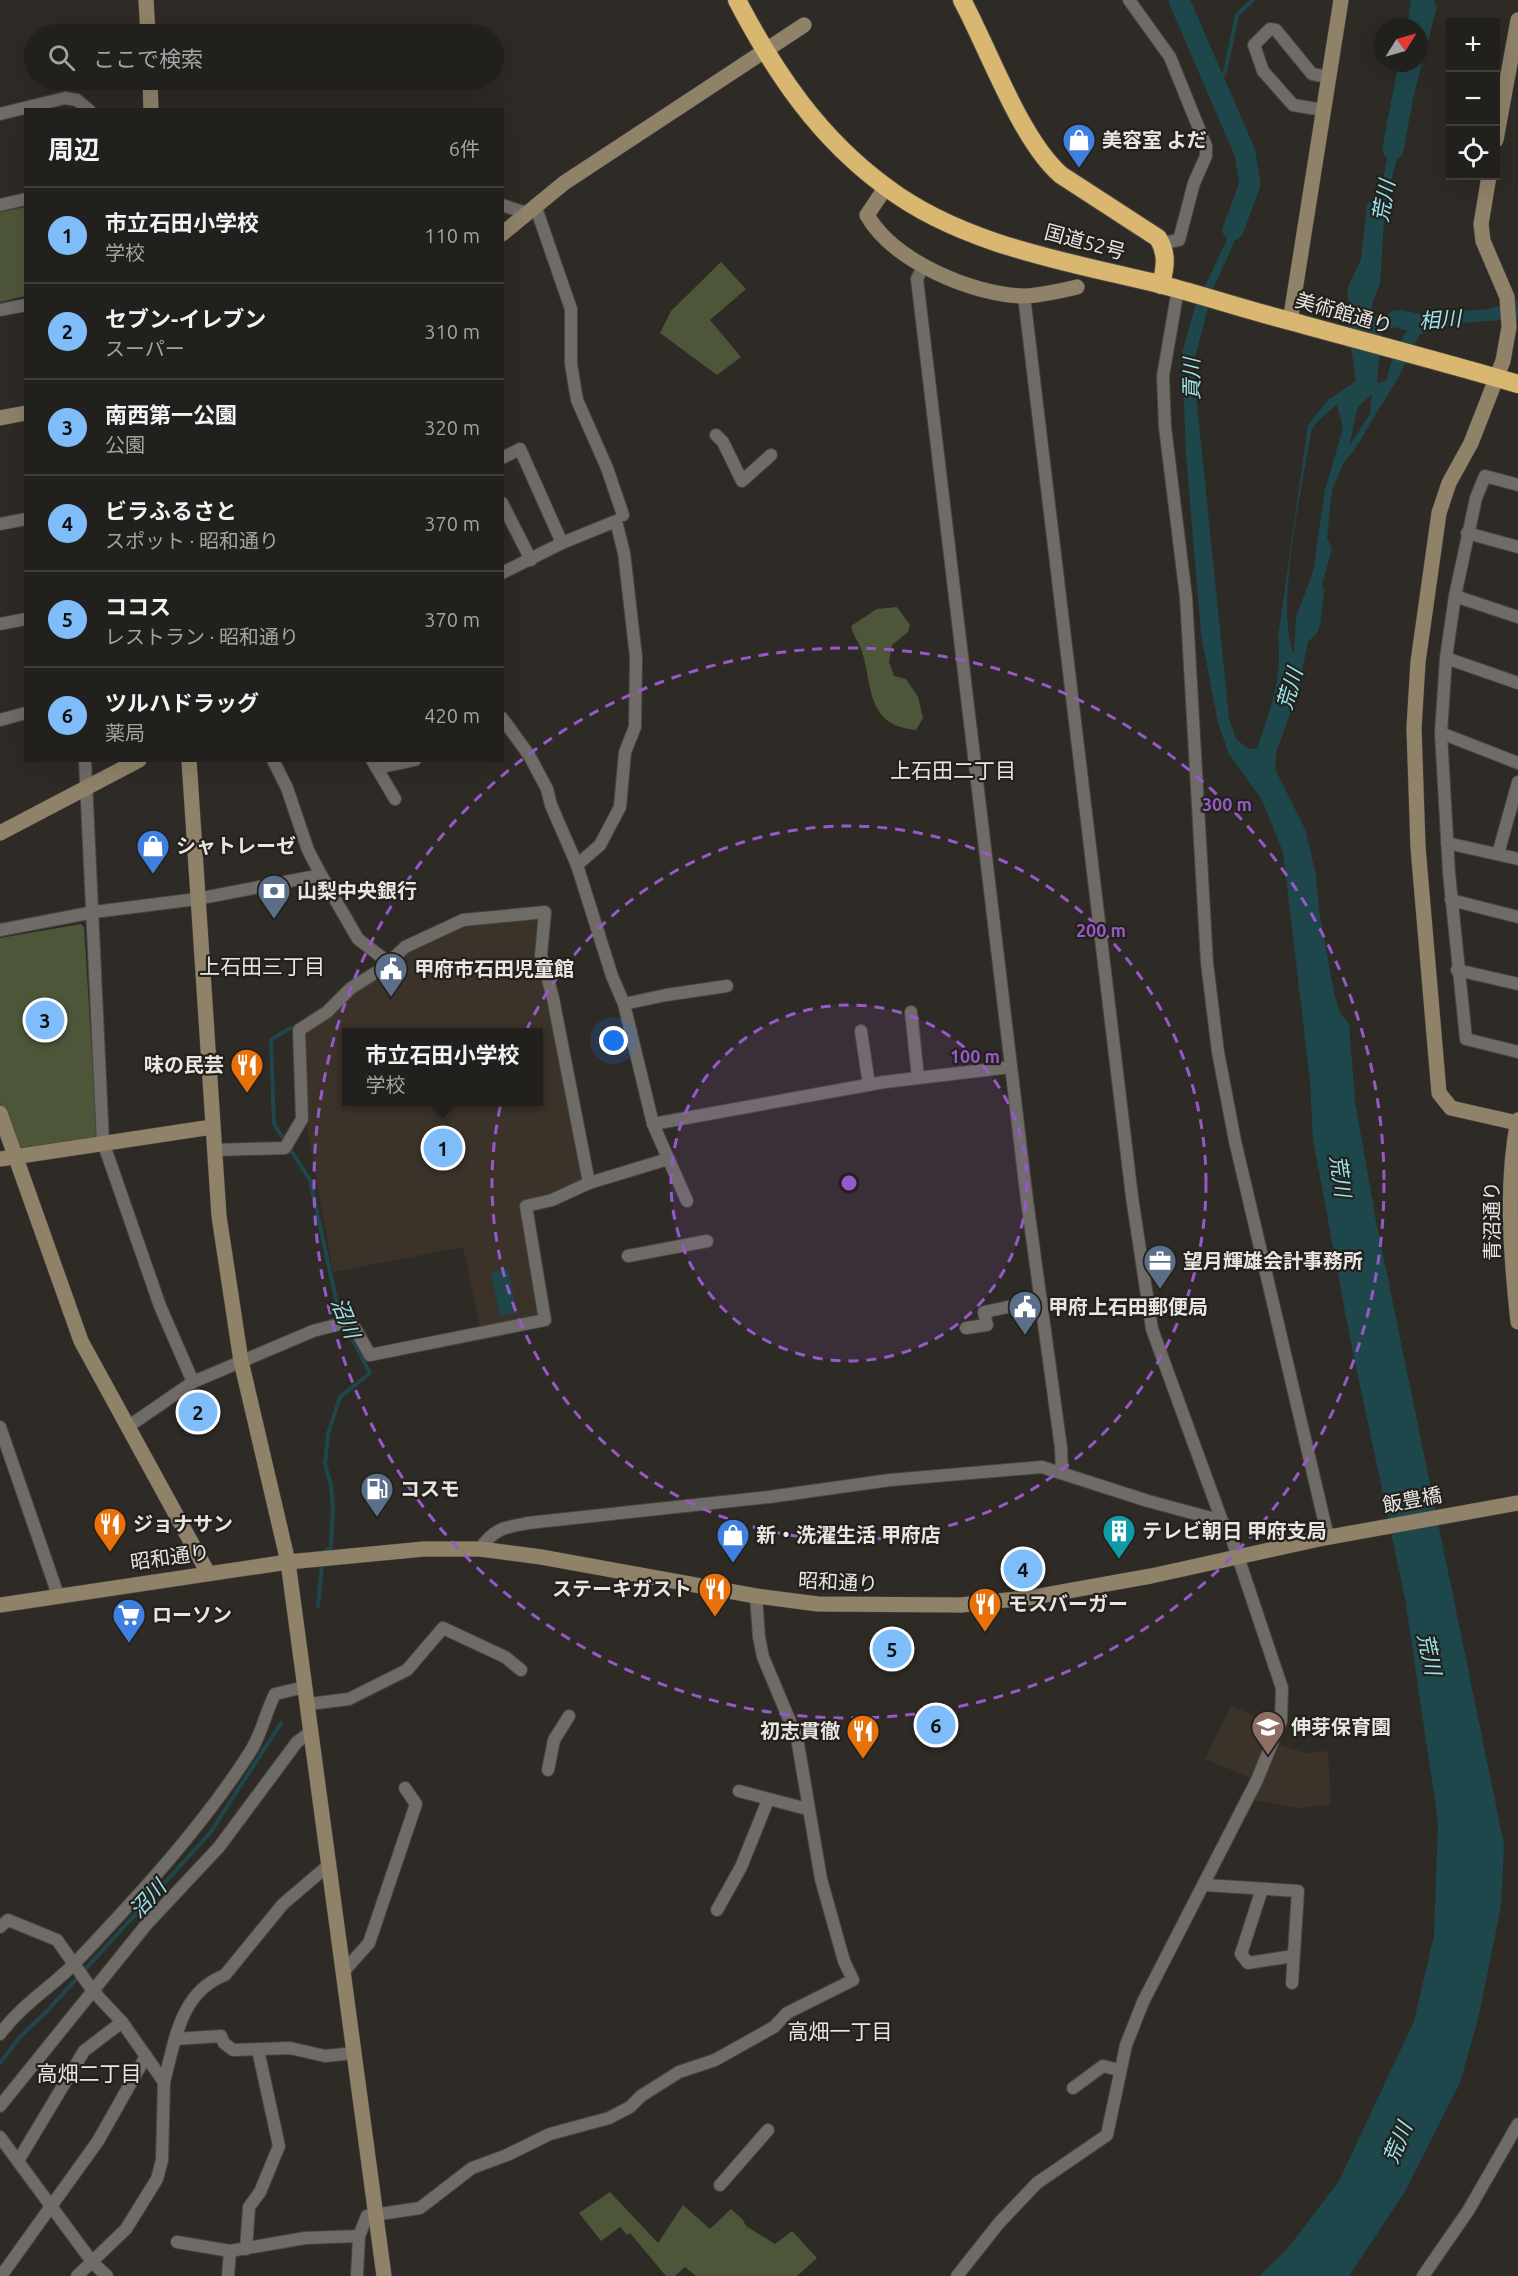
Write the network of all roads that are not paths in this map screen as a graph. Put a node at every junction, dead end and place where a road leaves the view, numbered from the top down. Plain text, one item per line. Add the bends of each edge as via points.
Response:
1 (146, 0) edge
2 (737, 0) edge
3 (962, 0) edge
4 (1129, 0) edge
5 (1341, 0) edge
6 (1518, 20) edge
7 (147, 24) edge
8 (804, 25) dead end
9 (765, 52) junction
10 (1328, 77) junction
11 (150, 90) edge
12 (40, 107) edge
13 (87, 108) edge
14 (151, 108) edge
15 (24, 110) edge
16 (1323, 110) junction
17 (0, 114) edge
18 (1499, 126) edge
19 (1488, 180) edge
20 (886, 188) junction
21 (24, 199) edge
22 (0, 205) edge
23 (504, 205) edge
24 (530, 209) junction
25 (504, 232) edge
26 (1162, 243) junction
27 (924, 266) junction
28 (1077, 286) dead end
29 (1175, 289) junction
30 (1024, 296) junction
31 (24, 304) edge
32 (1228, 304) joint
33 (0, 310) edge
34 (1295, 323) junction
35 (1496, 378) junction
36 (1518, 384) edge
37 (24, 413) edge
38 (0, 418) edge
39 (716, 435) dead end
40 (771, 455) dead end
41 (504, 457) edge
42 (1518, 484) edge
43 (504, 507) edge
44 (619, 518) junction
45 (24, 519) edge
46 (0, 524) edge
47 (1467, 533) junction
48 (562, 543) junction
49 (1518, 548) edge
50 (531, 560) junction
51 (504, 572) edge
52 (1455, 596) junction
53 (1518, 617) edge
54 (24, 619) edge
55 (0, 624) edge
56 (1446, 658) junction
57 (1518, 683) edge
58 (24, 714) edge
59 (0, 720) edge
60 (504, 721) edge
61 (1441, 733) junction
62 (85, 762) edge
63 (135, 762) edge
64 (189, 762) edge
65 (274, 762) edge
66 (394, 762) edge
67 (1518, 763) edge
68 (374, 764) edge
69 (1518, 782) edge
70 (86, 787) junction
71 (395, 799) dead end
72 (0, 833) edge
73 (1447, 843) junction
74 (1498, 854) junction
75 (1518, 859) edge
76 (577, 865) junction
77 (321, 875) junction
78 (198, 899) junction
79 (1451, 900) junction
80 (94, 912) junction
81 (1518, 917) edge
82 (0, 930) edge
83 (388, 962) junction
84 (1458, 970) junction
85 (1518, 984) edge
86 (728, 986) dead end
87 (624, 1004) junction
88 (911, 1012) dead end
89 (861, 1031) dead end
90 (1518, 1052) edge
91 (1011, 1067) junction
92 (918, 1077) junction
93 (869, 1085) junction
94 (0, 1113) edge
95 (1518, 1121) edge
96 (653, 1124) junction
97 (212, 1127) junction
98 (103, 1142) junction
99 (214, 1150) junction
100 (7, 1157) edge
101 (668, 1159) junction
102 (590, 1182) junction
103 (1515, 1199) edge
104 (687, 1201) dead end
105 (707, 1241) dead end
106 (628, 1256) dead end
107 (1041, 1300) junction
108 (1518, 1322) edge
109 (966, 1328) dead end
110 (241, 1361) junction
111 (193, 1382) junction
112 (129, 1426) junction
113 (0, 1427) edge
114 (1062, 1472) junction
115 (1511, 1503) edge
116 (1222, 1521) junction
117 (1328, 1537) junction
118 (480, 1550) junction
119 (1236, 1557) junction
120 (288, 1562) junction
121 (208, 1573) junction
122 (58, 1595) junction
123 (756, 1596) junction
124 (0, 1605) edge
125 (521, 1670) dead end
126 (305, 1687) junction
127 (309, 1704) junction
128 (569, 1716) dead end
129 (312, 1731) junction
130 (548, 1770) dead end
131 (405, 1788) dead end
132 (739, 1791) dead end
133 (768, 1800) junction
134 (807, 1809) junction
135 (330, 1864) junction
136 (1205, 1886) junction
137 (1263, 1889) junction
138 (717, 1910) dead end
139 (0, 1927) edge
140 (1293, 1956) junction
141 (75, 1966) junction
142 (344, 1971) junction
143 (1292, 1983) dead end
144 (93, 1991) junction
145 (122, 2022) junction
146 (0, 2034) edge
147 (175, 2038) junction
148 (258, 2050) junction
149 (355, 2053) junction
150 (146, 2056) junction
151 (1119, 2070) junction
152 (164, 2082) junction
153 (1072, 2088) dead end
154 (0, 2106) edge
155 (1518, 2124) edge
156 (768, 2130) dead end
157 (0, 2138) edge
158 (18, 2161) junction
159 (720, 2185) dead end
160 (53, 2207) junction
161 (376, 2214) junction
162 (359, 2236) junction
163 (177, 2242) dead end
164 (246, 2249) junction
165 (230, 2251) junction
166 (93, 2263) junction
167 (1, 2276) edge
168 (76, 2276) edge
169 (107, 2276) edge
170 (228, 2276) edge
171 (357, 2276) edge
172 (384, 2276) edge
173 (957, 2276) edge
174 (1423, 2276) edge

1 - 7 street
2 - 9 highway, 国道52号
3 - 26 highway, 国道52号 via 1030,136 1048,163
4 - 26 street via 1170,57 1206,146 1179,240
5 - 10 street
6 - 18 street
8 - 9 street
9 - 20 highway, 国道52号 via 808,115
9 - 24 street via 649,125
10 - 16 street
10 - 16 street via 1312,74 1276,30 1270,29 1254,45 1263,71 1293,105
11 - 14 street
12 - 13 street via 65,98 77,100
15 - 17 street
16 - 34 street
19 - 35 street via 1481,224 1483,241 1507,297 1509,327
20 - 27 street via 867,215 873,227
20 - 29 highway, 国道52号 via 932,215 982,236
21 - 22 street
23 - 24 street
24 - 25 street
24 - 44 street via 571,309 571,364 577,400 607,468
26 - 29 highway
27 - 30 street via 961,283
27 - 91 street via 917,279 918,291
28 - 30 street
29 - 32 highway, 国道52号
29 - 117 street via 1163,376 1165,427 1186,597 1207,963 1218,1052 1236,1141
30 - 116 street via 1132,1197 1152,1329
31 - 33 street
32 - 34 highway, 美術館通り
34 - 35 highway, 美術館通り
35 - 36 highway, 美術館通り
35 - 95 street via 1472,443 1449,483 1439,513 1418,662 1413,766 1439,1093 1451,1108
37 - 38 street
39 - 40 street via 742,481
41 - 48 street via 520,449
42 - 47 street via 1485,476
43 - 50 street
44 - 48 street
44 - 76 street via 636,657 635,726 625,752 620,807 600,845
45 - 46 street
47 - 49 street
47 - 52 street
48 - 50 street
50 - 51 street
52 - 53 street
52 - 56 street
54 - 55 street
56 - 57 street
56 - 61 street
58 - 59 street
60 - 76 street via 529,754 547,789
61 - 67 street
61 - 73 street
62 - 70 street
63 - 70 street
64 - 78 street
65 - 77 street
66 - 68 street
68 - 71 street
69 - 74 street
70 - 72 street
70 - 80 street
73 - 74 street
73 - 79 street
74 - 75 street
76 - 87 street
77 - 78 street
77 - 83 street via 358,939
78 - 80 street
78 - 97 street
79 - 81 street
79 - 84 street
80 - 82 street
80 - 98 street
83 - 99 street via 299,1030 302,1119 285,1148
83 - 102 street via 405,947 463,920 545,912 541,955
84 - 85 street
84 - 90 street via 1466,1039
86 - 87 street
87 - 96 street
88 - 92 street
89 - 93 street
91 - 92 street
91 - 107 street
92 - 93 street
93 - 96 street
94 - 100 street
95 - 103 street, 青沼通り
96 - 101 street
97 - 98 street
97 - 99 street
98 - 100 street
98 - 111 street via 160,1306
99 - 110 street via 219,1216
100 - 112 street via 71,1318
101 - 102 street
101 - 104 street
102 - 110 street via 552,1200 526,1206 545,1320 370,1355 351,1321 313,1331
103 - 108 street, 青沼通り via 1511,1256
105 - 106 street
107 - 109 street via 984,1312 987,1325
107 - 114 street
110 - 111 street
110 - 120 street
111 - 112 street
112 - 121 street
113 - 122 street
114 - 116 street
114 - 118 street via 1042,1467 1012,1468 528,1523 500,1528
115 - 117 street, 飯豊橋
116 - 119 street via 1229,1530
117 - 119 street, 昭和通り
118 - 120 street, 昭和通り via 424,1549
118 - 123 street, 昭和通り via 541,1557
119 - 123 street, 昭和通り via 1034,1597 961,1605 818,1604
119 - 136 street via 1282,1688 1281,1721
120 - 121 street, 昭和通り
120 - 126 street
121 - 122 street, 昭和通り
122 - 124 street, 昭和通り
123 - 134 street via 764,1657 796,1738
125 - 127 street via 505,1657 443,1628 407,1670 349,1699
126 - 127 street
126 - 141 street via 275,1694 263,1729 221,1795 186,1841
127 - 129 street
128 - 130 street via 554,1740
129 - 135 street
129 - 144 street via 297,1743 219,1846 146,1925
131 - 142 street via 416,1804 395,1869 369,1943
132 - 133 street
133 - 134 street
133 - 138 street via 741,1868
134 - 161 street via 821,1879 853,1980 787,2013 774,2027 715,2060 679,2072 609,2118 550,2134 472,2168 420,2208
135 - 142 street
135 - 147 street via 283,1904 225,1975 211,1981 195,1997 184,2011
136 - 137 street
136 - 151 street via 1143,2002
137 - 140 street via 1298,1891
137 - 140 street via 1241,1954 1248,1963
139 - 141 street via 8,1920 57,1940
140 - 143 street
141 - 144 street
141 - 146 street via 35,1996
142 - 149 street
144 - 145 street
144 - 154 street
145 - 150 street
145 - 158 street via 84,2051
147 - 148 street via 221,2036 233,2049
147 - 152 street
148 - 149 street via 290,2048 325,2056
148 - 164 street via 279,2146 260,2192 249,2206
149 - 161 street
150 - 152 street
150 - 160 street via 99,2141
151 - 153 street via 1103,2066
151 - 173 street via 1107,2135 1037,2183
152 - 166 street via 162,2160 157,2179 126,2229
155 - 174 street via 1468,2211
156 - 159 street
157 - 158 street
158 - 160 street
160 - 166 street
160 - 167 street
161 - 162 street via 367,2216
161 - 172 street
162 - 164 street via 305,2238
162 - 171 street
163 - 165 street
164 - 165 street
165 - 170 street
166 - 168 street
166 - 169 street

